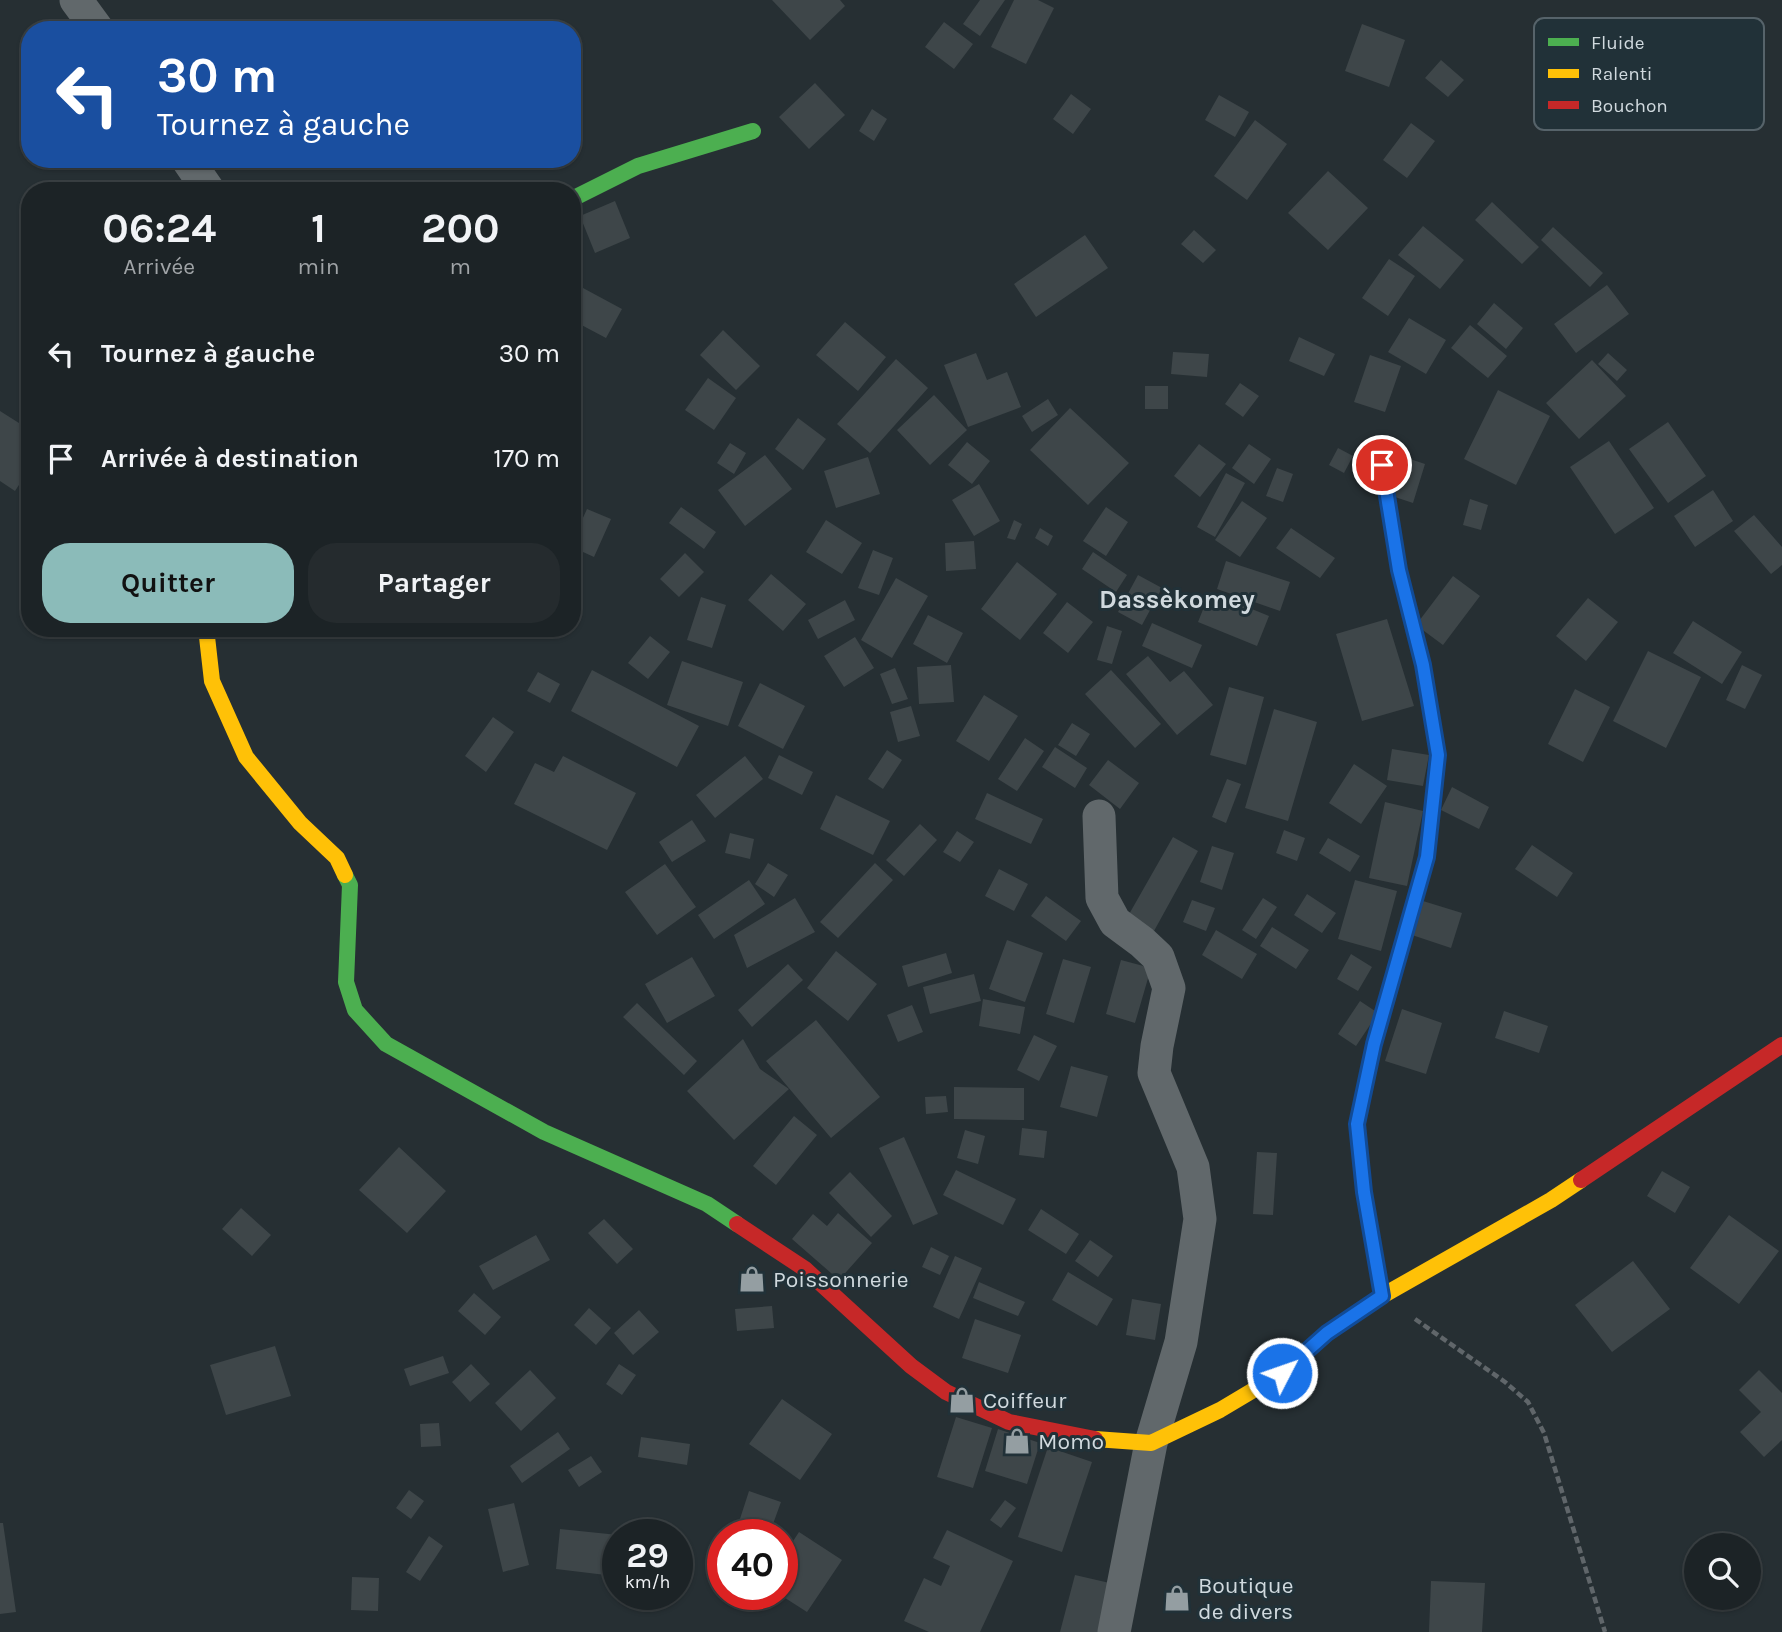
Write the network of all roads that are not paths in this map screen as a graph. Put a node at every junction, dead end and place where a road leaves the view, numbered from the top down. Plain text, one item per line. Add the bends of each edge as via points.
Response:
1 (753, 131) dead end
2 (581, 194) edge
3 (1382, 465) dead end
4 (207, 637) edge
5 (1099, 816) dead end
6 (1782, 1045) edge
7 (1382, 1296) junction
8 (1151, 1443) junction
9 (1114, 1632) edge

1 - 2 street via 638,166
3 - 7 street via 1438,755 1427,857 1374,1044 1357,1124
4 - 8 street via 212,681 246,757 300,823 337,858 350,885 346,982 355,1010 386,1044 544,1132 707,1204 805,1269 946,1392 1009,1422 1089,1438
5 - 8 street via 1102,898 1115,922 1158,957 1169,988 1154,1073 1193,1167 1200,1219 1181,1342
6 - 7 street via 1551,1200
7 - 8 street via 1327,1333 1282,1373
8 - 9 street

